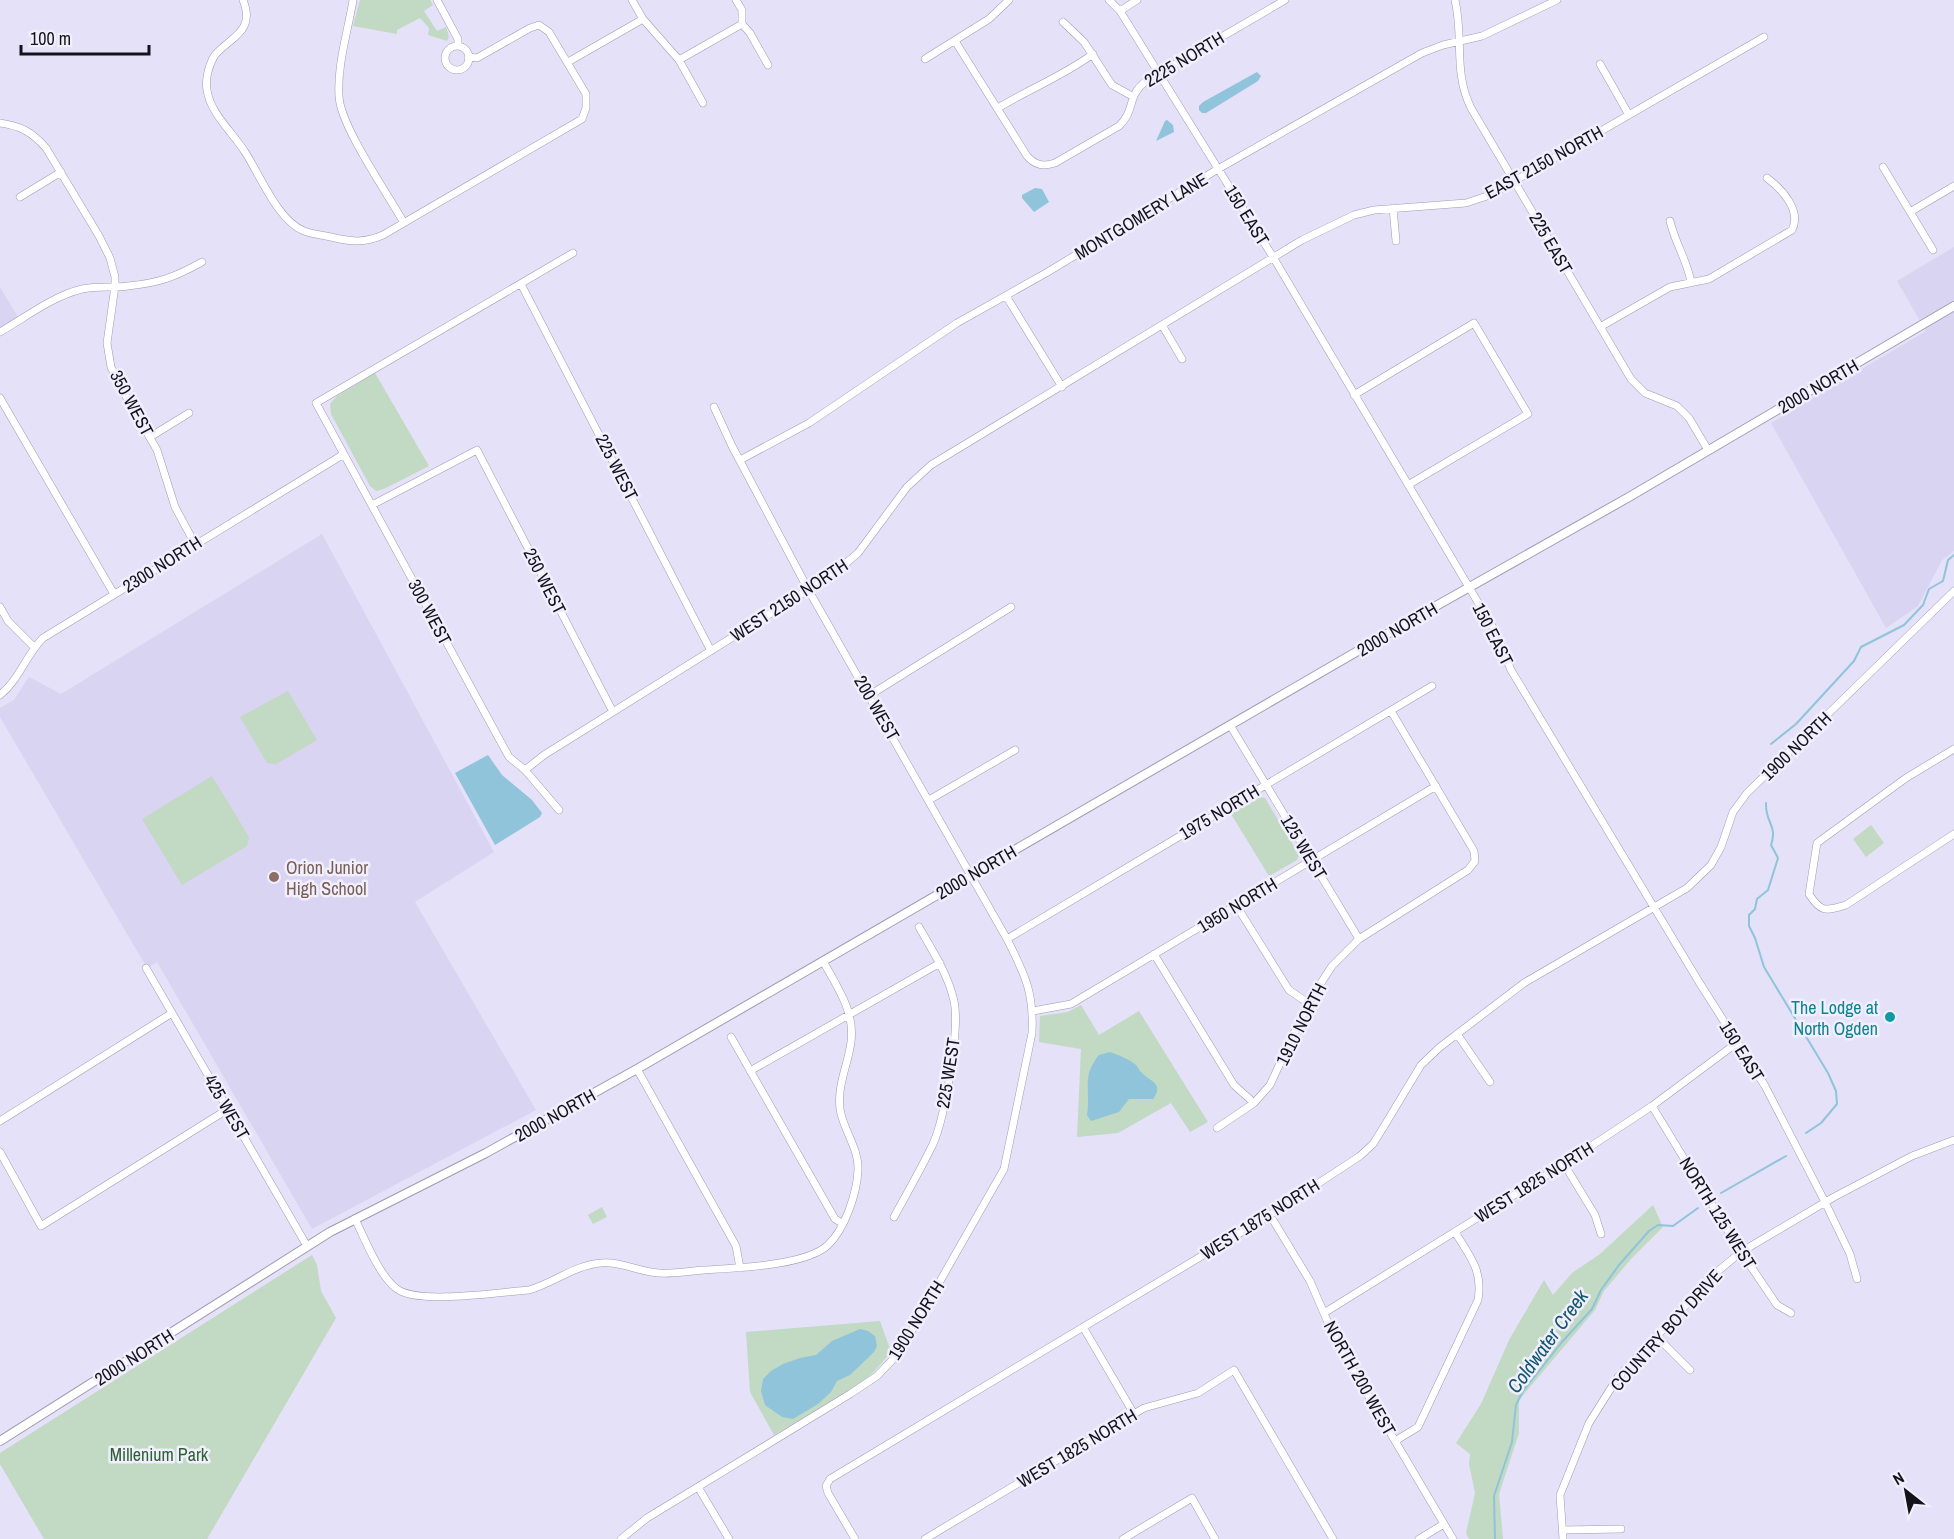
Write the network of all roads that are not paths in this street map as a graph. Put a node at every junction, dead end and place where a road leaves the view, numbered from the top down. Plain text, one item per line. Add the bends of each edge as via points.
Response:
1 (243, 0) edge
2 (353, 0) edge
3 (437, 0) edge
4 (632, 0) edge
5 (736, 0) edge
6 (1009, 0) edge
7 (1109, 0) edge
8 (1137, 0) edge
9 (1285, 0) edge
10 (1455, 0) edge
11 (1557, 0) edge
12 (1120, 11) junction
13 (643, 19) junction
14 (1063, 22) dead end
15 (742, 24) junction
16 (1764, 37) dead end
17 (955, 41) junction
18 (1459, 42) junction
19 (458, 46) junction
20 (1093, 54) junction
21 (468, 57) junction
22 (925, 59) dead end
23 (679, 60) junction
24 (568, 62) junction
25 (1600, 64) dead end
26 (768, 65) dead end
27 (1159, 73) junction
28 (1132, 96) junction
29 (703, 103) dead end
30 (998, 108) junction
31 (1629, 115) junction
32 (0, 123) edge
33 (1883, 167) dead end
34 (1218, 169) junction
35 (61, 172) junction
36 (1767, 178) dead end
37 (1515, 180) junction
38 (1954, 186) edge
39 (20, 197) dead end
40 (1393, 208) junction
41 (1910, 212) junction
42 (1670, 221) dead end
43 (404, 223) junction
44 (1396, 242) dead end
45 (1933, 250) dead end
46 (573, 253) dead end
47 (1273, 257) junction
48 (202, 262) dead end
49 (1691, 282) junction
50 (521, 284) junction
51 (115, 286) junction
52 (1006, 296) junction
53 (1954, 306) edge
54 (1162, 325) junction
55 (1600, 327) junction
56 (0, 332) edge
57 (1182, 359) dead end
58 (1062, 387) junction
59 (1354, 395) junction
60 (0, 398) edge
61 (714, 407) dead end
62 (189, 413) dead end
63 (150, 437) junction
64 (1708, 450) junction
65 (344, 453) junction
66 (740, 460) junction
67 (1408, 485) junction
68 (372, 505) junction
69 (195, 544) junction
70 (1469, 587) junction
71 (809, 591) junction
72 (1954, 591) edge
73 (114, 594) junction
74 (0, 607) edge
75 (1011, 608) dead end
76 (34, 647) junction
77 (711, 651) junction
78 (1432, 686) dead end
79 (0, 695) edge
80 (870, 695) junction
81 (1391, 711) junction
82 (613, 712) junction
83 (1230, 725) junction
84 (1954, 749) edge
85 (1015, 750) dead end
86 (525, 770) junction
87 (1266, 785) junction
88 (1436, 786) junction
89 (928, 800) junction
90 (559, 810) dead end
91 (1954, 834) edge
92 (1312, 860) junction
93 (971, 875) junction
94 (1236, 905) junction
95 (1654, 908) junction
96 (919, 927) dead end
97 (1007, 939) junction
98 (1359, 939) junction
99 (1154, 954) junction
100 (823, 962) junction
101 (940, 963) junction
102 (146, 969) dead end
103 (1308, 1003) junction
104 (1033, 1011) junction
105 (172, 1013) junction
106 (849, 1014) junction
107 (1457, 1034) junction
108 (731, 1037) dead end
109 (1738, 1042) junction
110 (637, 1070) junction
111 (750, 1071) junction
112 (1491, 1082) dead end
113 (1254, 1103) junction
114 (1652, 1106) junction
115 (228, 1109) junction
116 (0, 1121) edge
117 (1217, 1128) dead end
118 (1954, 1140) edge
119 (0, 1152) edge
120 (1564, 1164) junction
121 (1825, 1202) junction
122 (1270, 1215) junction
123 (894, 1216) dead end
124 (355, 1219) junction
125 (842, 1223) junction
126 (1455, 1232) junction
127 (1601, 1234) dead end
128 (307, 1246) junction
129 (1741, 1252) junction
130 (740, 1268) junction
131 (1857, 1279) dead end
132 (1324, 1312) junction
133 (1791, 1313) dead end
134 (1083, 1327) junction
135 (1657, 1337) junction
136 (1690, 1370) dead end
137 (1134, 1414) junction
138 (0, 1441) edge
139 (1395, 1441) junction
140 (698, 1487) junction
141 (1444, 1524) junction
142 (1621, 1529) dead end
143 (1563, 1530) junction
144 (621, 1539) edge
145 (729, 1539) edge
146 (855, 1539) edge
147 (925, 1539) edge
148 (1123, 1539) edge
149 (1215, 1539) edge
150 (1333, 1539) edge
151 (1419, 1539) edge
152 (1453, 1539) edge
153 (1563, 1539) edge

1 - 43 street via 246,22 236,39 216,55 208,72 207,90 213,106 282,214 302,231 350,242 368,241
2 - 43 street via 339,98 346,123
3 - 19 street via 459,39
4 - 13 street
5 - 15 street via 742,10
6 - 17 street via 989,19
7 - 12 street, 150 EAST
8 - 12 street
9 - 27 street, 2225 NORTH
10 - 18 street, 225 EAST
11 - 18 street, MONTGOMERY LANE via 1482,36
12 - 27 street, 150 EAST
13 - 23 street
13 - 24 street
14 - 20 street
15 - 23 street
15 - 26 street
16 - 31 street, EAST 2150 NORTH
17 - 22 street
17 - 30 street
18 - 34 street, MONTGOMERY LANE via 1422,53
18 - 37 street, 225 EAST via 1460,78 1466,98
19 - 21 street
19 - 21 street via 446,53 448,65 461,68
20 - 28 street via 1112,85
20 - 30 street
21 - 24 street via 477,58 539,25 549,32
23 - 29 street
24 - 43 street via 586,94 582,119
25 - 31 street
27 - 28 street, 2225 NORTH
27 - 34 street, 150 EAST
28 - 30 street, 2225 NORTH via 1130,112 1119,126 1048,165 1039,165 1027,156
31 - 37 street, EAST 2150 NORTH
32 - 35 street, 350 WEST via 22,127 35,135
33 - 41 street
34 - 47 street, 150 EAST
34 - 52 street, MONTGOMERY LANE
35 - 39 street
35 - 51 street, 350 WEST via 106,248
36 - 49 street via 1780,188 1796,216 1792,230 1709,279
37 - 40 street, EAST 2150 NORTH via 1466,203
37 - 55 street, 225 EAST
38 - 41 street
40 - 44 street
40 - 47 street, EAST 2150 NORTH via 1354,215
41 - 45 street
42 - 49 street
46 - 50 street
47 - 54 street, EAST 2150 NORTH
47 - 59 street, 150 EAST
48 - 51 street via 175,278
49 - 55 street via 1670,287
50 - 65 street, 300 WEST via 316,403
50 - 77 street, 225 WEST
51 - 56 street via 69,293
51 - 63 street, 350 WEST via 107,343 111,367
52 - 58 street
52 - 66 street, MONTGOMERY LANE via 937,335 809,423
53 - 64 street, 2000 NORTH
54 - 57 street
54 - 58 street, EAST 2150 NORTH
55 - 64 street, 225 EAST via 1631,379 1645,393 1677,406
58 - 71 street, WEST 2150 NORTH via 931,465 907,487 858,554
59 - 67 street, 150 EAST
59 - 67 street via 1474,323 1528,414
60 - 73 street
61 - 66 street, 200 WEST
62 - 63 street
63 - 69 street, 350 WEST via 175,507
64 - 70 street, 2000 NORTH
65 - 68 street, 300 WEST
65 - 69 street, 2300 NORTH
66 - 71 street, 200 WEST
67 - 70 street, 150 EAST
68 - 82 street, 250 WEST via 477,450
68 - 86 street, 300 WEST via 509,757
69 - 73 street, 2300 NORTH
70 - 83 street, 2000 NORTH
70 - 95 street, 150 EAST via 1495,631 1511,670
71 - 77 street, WEST 2150 NORTH
71 - 80 street, 200 WEST
72 - 95 street, 1900 NORTH via 1747,793 1733,812 1711,866 1687,888
73 - 76 street, 2300 NORTH
74 - 76 street
75 - 80 street
76 - 79 street, 2300 NORTH via 13,683
77 - 82 street, WEST 2150 NORTH
78 - 81 street, 1975 NORTH
80 - 89 street, 200 WEST
81 - 87 street, 1975 NORTH
81 - 88 street
82 - 86 street, WEST 2150 NORTH
83 - 87 street, 125 WEST
83 - 93 street, 2000 NORTH
84 - 91 street via 1906,778 1817,843 1809,894 1817,906 1828,910 1846,905
85 - 89 street
86 - 90 street, 300 WEST
87 - 92 street, 125 WEST
87 - 97 street, 1975 NORTH
88 - 92 street, 1950 NORTH
88 - 98 street, 1910 NORTH via 1474,851 1475,861 1468,870
89 - 93 street, 200 WEST
92 - 94 street, 1950 NORTH
92 - 98 street, 125 WEST
93 - 97 street, 200 WEST
93 - 100 street, 2000 NORTH
94 - 99 street, 1950 NORTH
94 - 103 street via 1289,990
95 - 107 street, WEST 1875 NORTH via 1524,984
95 - 109 street, 150 EAST
96 - 101 street, 225 WEST
97 - 104 street, 200 WEST via 1027,979
98 - 103 street, 1910 NORTH via 1332,966
99 - 104 street, 1950 NORTH via 1071,1004
99 - 113 street via 1234,1085
100 - 106 street
100 - 110 street, 2000 NORTH
101 - 106 street
101 - 123 street, 225 WEST via 955,1002 952,1062 934,1142
102 - 105 street, 425 WEST
103 - 113 street, 1910 NORTH via 1270,1085
104 - 140 street, 1900 NORTH via 1004,1169 899,1353 877,1376 850,1394
105 - 115 street, 425 WEST
105 - 116 street
106 - 111 street
106 - 125 street via 851,1041 840,1110 858,1167 853,1201
107 - 112 street
107 - 122 street, WEST 1875 NORTH via 1421,1065 1378,1136 1360,1156
108 - 111 street
109 - 114 street, WEST 1825 NORTH
109 - 121 street, 150 EAST
110 - 124 street, 2000 NORTH
110 - 130 street via 736,1245
111 - 125 street via 835,1219
113 - 117 street, 1910 NORTH
114 - 120 street, WEST 1825 NORTH
114 - 129 street, NORTH 125 WEST
115 - 119 street via 41,1226
115 - 128 street, 425 WEST
118 - 121 street, COUNTRY BOY DRIVE via 1912,1155
120 - 126 street, WEST 1825 NORTH
120 - 127 street via 1595,1215
121 - 129 street, COUNTRY BOY DRIVE
121 - 131 street, 150 EAST via 1850,1254
122 - 132 street, NORTH 200 WEST
122 - 134 street, WEST 1875 NORTH
124 - 128 street, 2000 NORTH
124 - 130 street via 387,1278 398,1289 420,1297 529,1290 574,1270 602,1263 659,1273
125 - 130 street via 827,1246 814,1253 767,1266
126 - 132 street, WEST 1825 NORTH
126 - 139 street via 1477,1270 1481,1283 1478,1300 1418,1427
128 - 138 street, 2000 NORTH
129 - 133 street, NORTH 125 WEST via 1776,1305
129 - 135 street, COUNTRY BOY DRIVE via 1718,1271
132 - 139 street, NORTH 200 WEST via 1336,1341
134 - 137 street
134 - 146 street, WEST 1875 NORTH via 830,1479 828,1493
135 - 136 street
135 - 143 street, COUNTRY BOY DRIVE via 1618,1377 1589,1423 1560,1495
137 - 147 street, WEST 1825 NORTH
137 - 150 street, WEST 1825 NORTH via 1198,1393 1234,1370
139 - 141 street, NORTH 200 WEST
140 - 144 street, 1900 NORTH
140 - 145 street
141 - 151 street
141 - 152 street, NORTH 200 WEST
142 - 143 street
143 - 153 street, COUNTRY BOY DRIVE
148 - 149 street via 1192,1498

